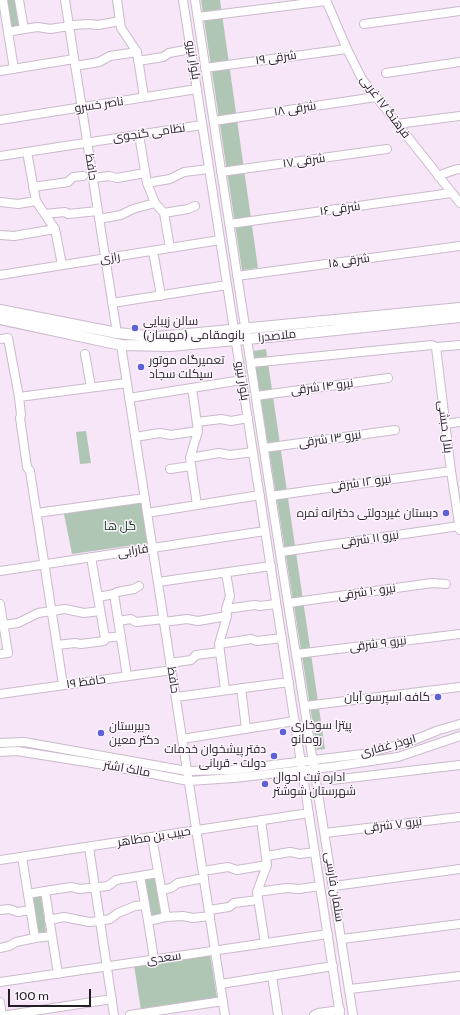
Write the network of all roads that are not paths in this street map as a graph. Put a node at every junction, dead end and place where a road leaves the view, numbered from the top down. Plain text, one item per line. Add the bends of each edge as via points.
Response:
1 (3, 0) edge
2 (22, 0) edge
3 (65, 0) edge
4 (117, 0) edge
5 (184, 0) edge
6 (195, 0) edge
7 (326, 1) edge
8 (460, 11) edge
9 (3, 16) edge
10 (198, 17) junction
11 (120, 21) junction
12 (364, 24) dead end
13 (72, 25) junction
14 (24, 29) junction
15 (8, 32) junction
16 (191, 49) junction
17 (347, 49) junction
18 (137, 52) junction
19 (138, 61) junction
20 (460, 62) edge
21 (75, 63) junction
22 (205, 68) junction
23 (14, 69) junction
24 (0, 71) edge
25 (386, 73) dead end
26 (197, 89) junction
27 (376, 96) junction
28 (144, 97) junction
29 (82, 107) junction
30 (460, 116) edge
31 (0, 120) edge
32 (214, 121) junction
33 (397, 124) junction
34 (202, 125) junction
35 (139, 135) junction
36 (87, 142) junction
37 (387, 149) dead end
38 (27, 152) junction
39 (0, 156) edge
40 (209, 169) junction
41 (460, 169) edge
42 (222, 172) junction
43 (145, 174) junction
44 (83, 176) dead end
45 (438, 176) junction
46 (93, 178) junction
47 (147, 183) junction
48 (33, 187) junction
49 (451, 193) junction
50 (36, 201) junction
51 (0, 202) edge
52 (155, 203) junction
53 (460, 203) edge
54 (195, 206) dead end
55 (164, 213) junction
56 (45, 214) junction
57 (99, 215) junction
58 (230, 224) junction
59 (56, 229) junction
60 (1, 235) edge
61 (220, 240) junction
62 (460, 246) edge
63 (170, 248) junction
64 (153, 251) junction
65 (105, 258) junction
66 (62, 265) junction
67 (0, 275) edge
68 (237, 276) junction
69 (227, 285) junction
70 (161, 296) junction
71 (112, 303) junction
72 (460, 308) edge
73 (0, 310) edge
74 (460, 317) edge
75 (0, 319) edge
76 (246, 328) junction
77 (117, 333) junction
78 (235, 335) junction
79 (4, 338) edge
80 (247, 339) junction
81 (121, 345) junction
82 (460, 345) edge
83 (436, 347) junction
84 (85, 354) dead end
85 (251, 363) junction
86 (388, 378) dead end
87 (242, 380) junction
88 (127, 383) junction
89 (92, 387) junction
90 (192, 388) junction
91 (256, 396) junction
92 (19, 397) junction
93 (129, 398) junction
94 (248, 418) junction
95 (197, 422) junction
96 (460, 422) edge
97 (445, 424) junction
98 (395, 430) dead end
99 (198, 431) junction
100 (135, 437) junction
101 (264, 448) junction
102 (253, 452) junction
103 (190, 462) junction
104 (170, 469) dead end
105 (454, 475) edge
106 (260, 495) junction
107 (271, 496) junction
108 (145, 498) junction
109 (197, 505) junction
110 (37, 513) junction
111 (147, 513) junction
112 (460, 528) edge
113 (265, 531) junction
114 (153, 548) junction
115 (281, 552) junction
116 (91, 557) junction
117 (45, 564) junction
118 (271, 566) junction
119 (0, 571) edge
120 (226, 573) junction
121 (158, 582) junction
122 (446, 584) dead end
123 (139, 586) dead end
124 (114, 594) junction
125 (98, 597) junction
126 (289, 602) junction
127 (276, 604) junction
128 (0, 609) edge
129 (52, 610) junction
130 (100, 611) junction
131 (227, 612) junction
132 (164, 620) junction
133 (118, 621) junction
134 (3, 625) junction
135 (460, 634) edge
136 (121, 636) junction
137 (105, 638) junction
138 (282, 638) junction
139 (57, 645) junction
140 (219, 648) junction
141 (4, 653) edge
142 (297, 654) junction
143 (171, 666) junction
144 (127, 676) junction
145 (289, 682) junction
146 (64, 685) junction
147 (460, 687) edge
148 (241, 688) junction
149 (225, 690) junction
150 (0, 694) edge
151 (176, 696) junction
152 (305, 706) junction
153 (295, 721) junction
154 (460, 724) edge
155 (246, 728) junction
156 (460, 736) edge
157 (182, 739) junction
158 (0, 744) edge
159 (0, 752) edge
160 (314, 760) junction
161 (301, 761) junction
162 (460, 765) edge
163 (315, 769) junction
164 (302, 770) junction
165 (187, 771) junction
166 (332, 780) dead end
167 (189, 781) junction
168 (309, 813) junction
169 (460, 817) edge
170 (261, 820) junction
171 (196, 830) junction
172 (325, 833) junction
173 (152, 837) junction
174 (89, 847) junction
175 (315, 852) junction
176 (266, 856) junction
177 (22, 857) junction
178 (0, 860) edge
179 (267, 865) junction
180 (460, 869) edge
181 (158, 873) junction
182 (204, 875) junction
183 (140, 876) junction
184 (320, 886) junction
185 (334, 886) junction
186 (95, 887) junction
187 (161, 890) junction
188 (45, 892) junction
189 (28, 894) junction
190 (258, 896) junction
191 (145, 905) junction
192 (0, 910) edge
193 (30, 910) junction
194 (210, 913) junction
195 (166, 918) junction
196 (49, 920) junction
197 (100, 921) junction
198 (148, 921) junction
199 (460, 924) edge
200 (328, 934) junction
201 (52, 936) junction
202 (35, 938) junction
203 (342, 939) junction
204 (265, 943) junction
205 (0, 948) edge
206 (215, 950) junction
207 (154, 959) junction
208 (107, 966) junction
209 (333, 966) junction
210 (58, 974) junction
211 (272, 976) junction
212 (460, 976) edge
213 (0, 982) edge
214 (221, 984) junction
215 (350, 989) junction
216 (112, 999) junction
217 (223, 1001) junction
218 (0, 1002) edge
219 (64, 1011) edge
220 (340, 1012) edge
221 (162, 1013) edge
222 (2, 1015) edge
223 (8, 1015) edge
224 (114, 1015) edge
225 (130, 1015) edge
226 (225, 1015) edge
227 (278, 1015) edge
228 (314, 1015) edge
229 (354, 1015) edge

1 - 9 street
2 - 14 street
3 - 13 street, حافظ
4 - 11 street
5 - 16 street, بلوار نیرو
6 - 10 street, بلوار نیرو
7 - 10 street
7 - 17 street, فرهنگ ۱۷ غربی
8 - 12 street
9 - 15 street
10 - 22 street, بلوار نیرو
11 - 13 street via 98,25
11 - 18 street via 121,28
13 - 14 street via 50,29
13 - 21 street, حافظ
14 - 15 street
15 - 23 street
16 - 19 street
16 - 26 street, بلوار نیرو
17 - 22 street, ۱۹ شرقی
17 - 27 street, فرهنگ ۱۷ غربی via 362,79
18 - 19 street
18 - 21 street via 110,56 99,62
19 - 28 street
20 - 25 street
21 - 23 street
21 - 29 street, حافظ
22 - 32 street, بلوار نیرو
23 - 24 street
26 - 28 street, ناصر خسرو
26 - 34 street, بلوار نیرو
27 - 32 street, ۱۸ شرقی
27 - 33 street, فرهنگ ۱۷ غربی
28 - 29 street, ناصر خسرو
29 - 31 street, ناصر خسرو
29 - 36 street, حافظ
30 - 33 street
32 - 42 street, بلوار نیرو
33 - 45 street, فرهنگ ۱۷ غربی
34 - 35 street, نظامی گنجوی
34 - 40 street, بلوار نیرو
35 - 36 street, نظامی گنجوی
35 - 43 street
36 - 38 street, نظامی گنجوی
36 - 46 street, حافظ
37 - 42 street, ۱۷ شرقی
38 - 39 street, نظامی گنجوی
38 - 48 street
40 - 47 street via 184,172 170,179
40 - 61 street, بلوار نیرو
41 - 45 street
42 - 58 street, بلوار نیرو
43 - 46 street
43 - 47 street
44 - 48 street via 73,177 68,182
45 - 49 street, فرهنگ ۱۷ غربی
46 - 57 street, حافظ
47 - 52 street
48 - 50 street
49 - 53 street, فرهنگ ۱۷ غربی
49 - 58 street, ۱۶ شرقی
50 - 51 street via 18,204
50 - 56 street
52 - 55 street
52 - 57 street via 121,215
54 - 55 street
55 - 63 street
56 - 57 street via 65,212
56 - 59 street
57 - 65 street, حافظ
58 - 68 street, بلوار نیرو
59 - 60 street via 14,236
59 - 66 street
61 - 63 street, رازی
61 - 69 street, بلوار نیرو
62 - 68 street, ۱۵ شرقی
63 - 64 street, رازی
64 - 65 street, رازی
64 - 70 street
65 - 66 street, رازی
65 - 71 street, حافظ
66 - 67 street, رازی
68 - 76 street, بلوار نیرو
69 - 70 street
69 - 78 street, بلوار نیرو
70 - 71 street
71 - 77 street, حافظ
72 - 76 main road, ملاصدرا
73 - 77 main road, ملاصدرا
74 - 80 main road, ملاصدرا
75 - 81 main road, ملاصدرا
76 - 78 main road, ملاصدرا
76 - 80 street, بلوار نیرو
77 - 78 main road, ملاصدرا via 157,337
78 - 80 main road, ملاصدرا
78 - 81 main road, ملاصدرا via 170,346
78 - 87 street, بلوار نیرو
79 - 92 street
80 - 85 street, بلوار نیرو
81 - 88 street, حافظ
82 - 83 street
83 - 85 street via 432,345
83 - 97 street, بلال حبشی
84 - 89 street
85 - 91 street, بلوار نیرو
86 - 91 street, نیرو ۱۴ شرقی
87 - 90 street
87 - 94 street, بلوار نیرو
88 - 89 street
88 - 93 street, حافظ
89 - 92 street
90 - 93 street
90 - 95 street
91 - 101 street, بلوار نیرو
92 - 110 street via 27,467 30,471
93 - 100 street, حافظ
94 - 95 street
94 - 102 street, بلوار نیرو
95 - 99 street
96 - 97 street
97 - 105 street, بلال حبشی
98 - 101 street, نیرو ۱۳ شرقی
99 - 100 street
99 - 103 street
100 - 108 street, حافظ
101 - 107 street, بلوار نیرو
102 - 103 street via 230,455 219,453
102 - 106 street, بلوار نیرو
103 - 104 street
103 - 109 street
105 - 107 street, نیرو ۱۲ شرقی
105 - 112 street, بلال حبشی
106 - 109 street
106 - 113 street, بلوار نیرو
107 - 115 street, بلوار نیرو
108 - 110 street
108 - 111 street, حافظ
109 - 111 street
110 - 117 street
111 - 114 street, حافظ
112 - 115 street, نیرو ۱۱ شرقی
113 - 114 street, فارابی
113 - 118 street, بلوار نیرو
114 - 116 street, فارابی
114 - 121 street, حافظ
115 - 126 street, بلوار نیرو
116 - 117 street, فارابی
116 - 125 street
117 - 119 street, فارابی
117 - 129 street
118 - 120 street
118 - 127 street, بلوار نیرو
120 - 121 street
120 - 131 street via 230,596
121 - 132 street, حافظ
122 - 126 street, نیرو ۱۰ شرقی via 432,583
123 - 124 street
124 - 125 street
124 - 133 street
125 - 130 street
126 - 142 street, بلوار نیرو
127 - 131 street via 255,605
127 - 138 street, بلوار نیرو
128 - 134 street
129 - 130 street via 65,609 84,613
129 - 134 street via 38,613 18,623
129 - 139 street
130 - 137 street
131 - 132 street via 198,621
131 - 140 street
132 - 133 street
132 - 143 street, حافظ
133 - 136 street
134 - 141 street
135 - 142 street, نیرو ۹ شرقی
136 - 137 street
136 - 144 street
137 - 139 street via 104,641
138 - 140 street, حافظ ۱۹ via 257,641 250,639
138 - 145 street, بلوار نیرو
139 - 146 street
140 - 143 street, حافظ ۱۹
140 - 149 street
142 - 152 street, بلوار نیرو
143 - 144 street, حافظ ۱۹
143 - 151 street, حافظ
144 - 146 street, حافظ ۱۹
145 - 148 street
145 - 153 street, بلوار نیرو
146 - 150 street, حافظ ۱۹
147 - 152 street
148 - 149 street
148 - 155 street
149 - 151 street
151 - 157 street, حافظ
152 - 160 street, بلوار نیرو
153 - 155 street
153 - 161 street, بلوار نیرو
154 - 160 street, ابوذر غفاری via 409,742 363,754
155 - 157 street
156 - 163 street, ابوذر غفاری via 398,757
157 - 165 street, حافظ
158 - 165 street, مالک اشتر via 24,742
159 - 167 street, مالک اشتر via 16,751
160 - 161 street, ابوذر غفاری
160 - 163 street, سلمان فارسی
161 - 164 street, سلمان فارسی
161 - 165 street, مالک اشتر via 232,770
162 - 166 street
163 - 164 street, ابوذر غفاری
163 - 172 street, سلمان فارسی
164 - 167 street, مالک اشتر
164 - 168 street, سلمان فارسی
165 - 167 street, حافظ
167 - 171 street, حافظ
168 - 170 street, حبیب بن مظاهر
168 - 175 street, سلمان فارسی
169 - 172 street, نیرو ۷ شرقی
170 - 171 street, حبیب بن مظاهر
170 - 176 street
171 - 173 street, حبیب بن مظاهر
171 - 182 street, حافظ
172 - 185 street, سلمان فارسی
173 - 174 street, حبیب بن مظاهر
173 - 181 street
174 - 177 street, حبیب بن مظاهر
174 - 186 street
175 - 176 street via 290,852
175 - 184 street, سلمان فارسی
176 - 179 street
177 - 178 street, حبیب بن مظاهر
177 - 189 street
179 - 182 street via 237,870 228,867
179 - 190 street
180 - 185 street
181 - 183 street
181 - 187 street
182 - 187 street
182 - 194 street, حافظ
183 - 186 street via 116,880 108,886
183 - 191 street
184 - 190 street via 287,888
184 - 200 street, سلمان فارسی
185 - 203 street, سلمان فارسی
186 - 188 street via 71,887
186 - 197 street
187 - 195 street
188 - 189 street
188 - 196 street
189 - 193 street
190 - 194 street
190 - 204 street
191 - 197 street via 135,906 110,919
191 - 198 street
192 - 193 street
193 - 202 street
194 - 195 street via 193,918
194 - 206 street, حافظ
195 - 198 street
196 - 197 street via 64,917 89,922
196 - 201 street
197 - 208 street
198 - 207 street
199 - 203 street
200 - 204 street, سعدی
200 - 209 street, سلمان فارسی
201 - 202 street
201 - 210 street
202 - 205 street
203 - 215 street, سلمان فارسی
204 - 206 street, سعدی
206 - 207 street, سعدی
206 - 214 street, حافظ
207 - 208 street, سعدی
208 - 210 street, سعدی
208 - 216 street
209 - 211 street
209 - 220 street, سلمان فارسی
210 - 213 street, سعدی
211 - 214 street
211 - 227 street
212 - 215 street
214 - 217 street, حافظ
215 - 229 street, سلمان فارسی
216 - 219 street
216 - 224 street
217 - 221 street
217 - 226 street, حافظ
218 - 222 street
219 - 223 street
220 - 228 street
221 - 225 street

